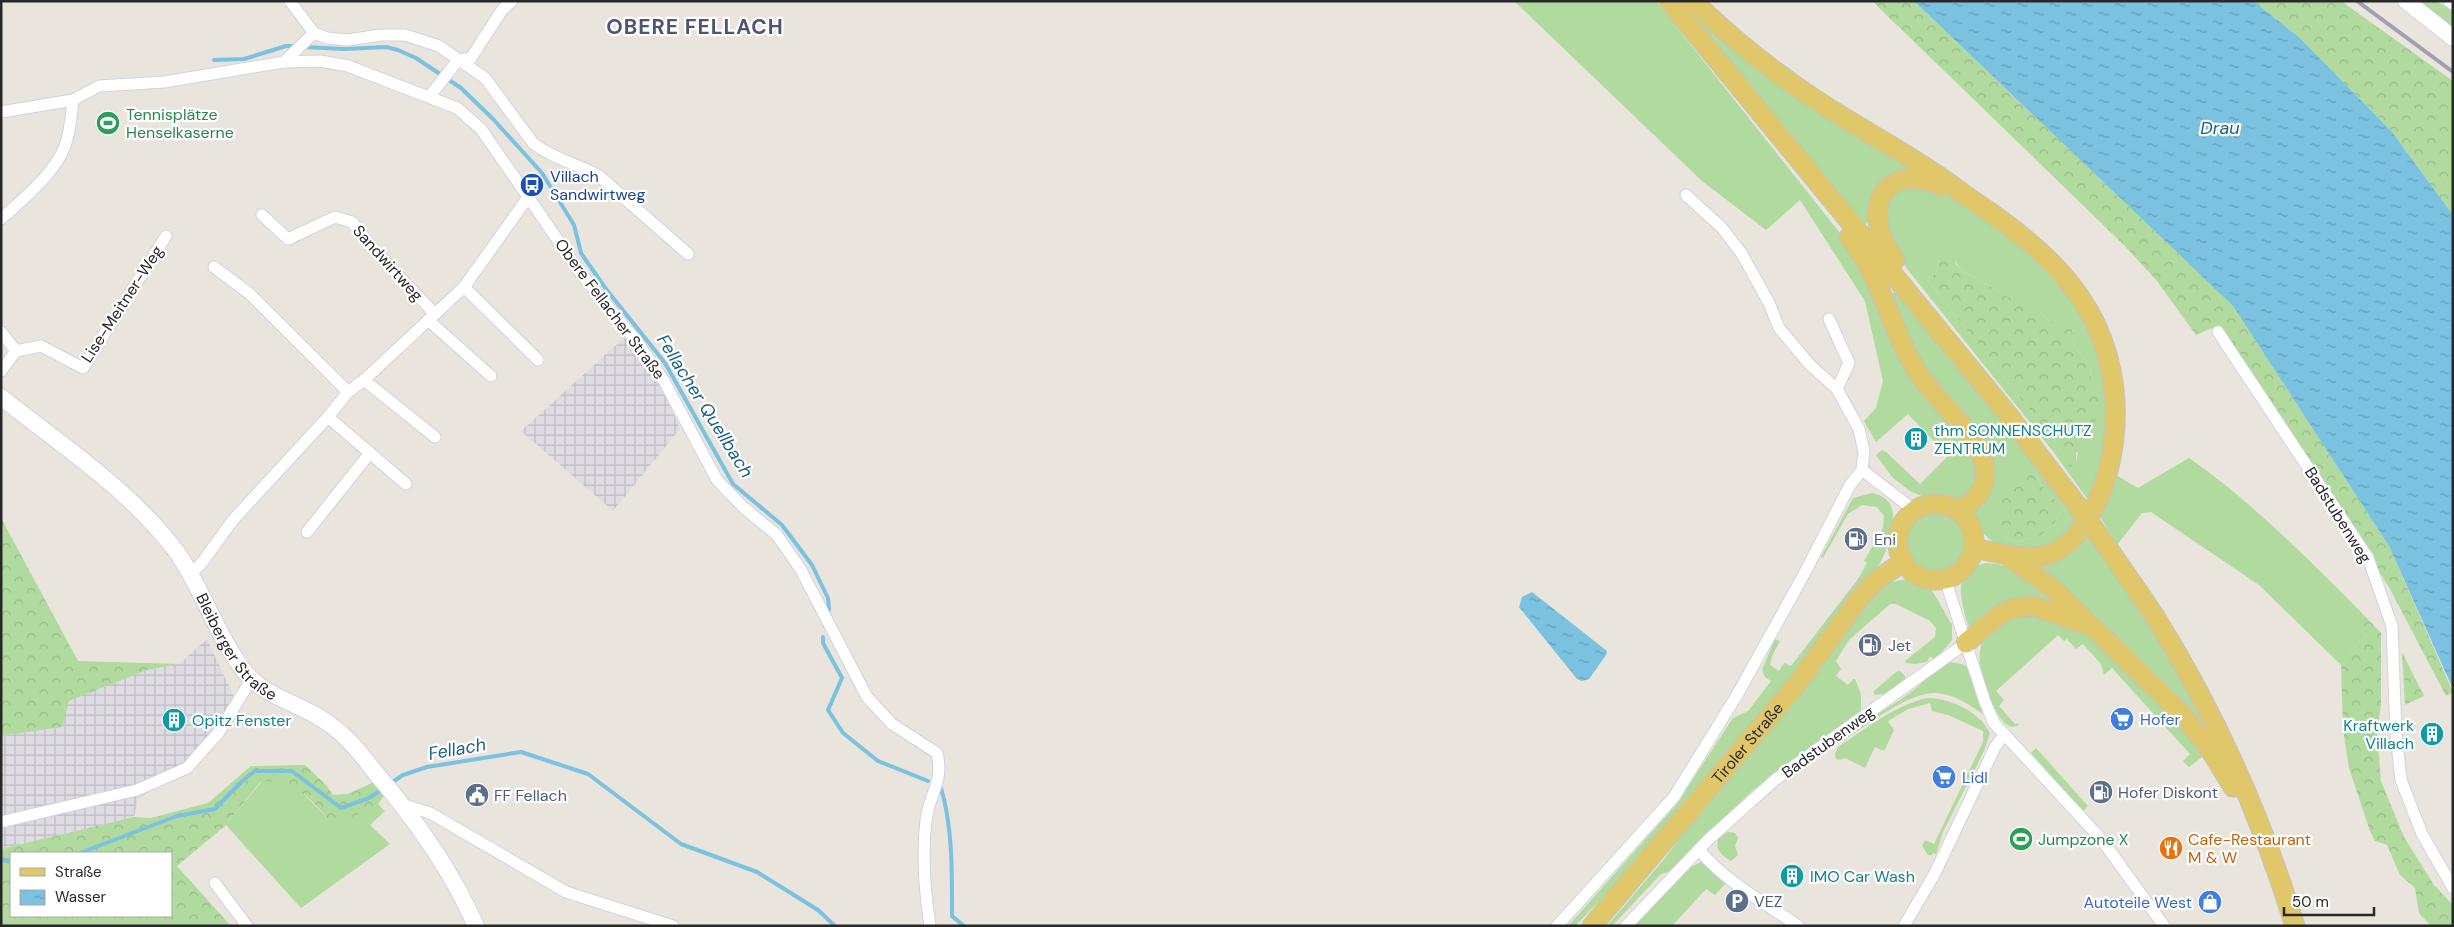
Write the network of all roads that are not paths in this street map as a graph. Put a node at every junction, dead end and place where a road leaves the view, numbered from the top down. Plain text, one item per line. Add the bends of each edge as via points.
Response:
1 (290, 1) edge
2 (512, 1) edge
3 (1669, 1) edge
4 (1693, 1) edge
5 (2406, 1) edge
6 (2449, 1) edge
7 (2453, 4) edge
8 (310, 36) junction
9 (2453, 38) edge
10 (458, 60) junction
11 (284, 62) junction
12 (430, 96) junction
13 (73, 100) junction
14 (1, 112) edge
15 (1814, 179) junction
16 (1686, 195) dead end
17 (529, 196) junction
18 (1972, 200) junction
19 (262, 215) dead end
20 (1, 219) edge
21 (166, 236) dead end
22 (688, 254) dead end
23 (214, 267) dead end
24 (464, 287) junction
25 (1924, 312) junction
26 (431, 317) junction
27 (1828, 319) dead end
28 (1, 332) edge
29 (2218, 332) dead end
30 (16, 351) junction
31 (538, 360) dead end
32 (1, 372) edge
33 (491, 376) dead end
34 (364, 380) junction
35 (1838, 389) junction
36 (348, 392) junction
37 (1, 396) edge
38 (328, 417) junction
39 (435, 437) dead end
40 (370, 453) junction
41 (1862, 470) junction
42 (406, 484) dead end
43 (1914, 510) junction
44 (1959, 511) junction
45 (308, 532) dead end
46 (1974, 548) junction
47 (2009, 557) junction
48 (1903, 562) junction
49 (190, 574) junction
50 (1945, 579) junction
51 (2092, 627) junction
52 (1966, 643) junction
53 (252, 678) junction
54 (2004, 735) junction
55 (398, 800) junction
56 (1, 822) edge
57 (2263, 838) junction
58 (1699, 850) junction
59 (215, 883) dead end
60 (2453, 888) edge
61 (248, 926) edge
62 (476, 926) edge
63 (673, 926) edge
64 (930, 926) edge
65 (1557, 926) edge
66 (1592, 926) edge
67 (1626, 926) edge
68 (1798, 926) edge
69 (1904, 926) edge
70 (2164, 926) edge
71 (2294, 926) edge

1 - 8 street
2 - 10 street via 502,10 471,58
3 - 15 main road
4 - 18 main road via 1766,64 1808,95
5 - 9 main road
6 - 7 street
8 - 10 street via 348,40 405,35 439,46
8 - 11 street
10 - 12 street
10 - 22 street via 485,78 542,151 598,175
11 - 12 street, Obere Fellacher Straße via 320,61 348,66
11 - 13 street, Obere Fellacher Straße via 164,82 99,86
12 - 17 street, Obere Fellacher Straße via 470,117
13 - 14 street, Obere Fellacher Straße
13 - 20 street via 69,130 59,159 28,196
15 - 25 main road
15 - 44 main road via 1826,210 1855,244 1877,282 1919,375 1974,440 1982,456 1983,487 1975,500
16 - 35 street via 1722,228 1742,254 1770,303 1779,328 1810,365
17 - 24 street, Sandwirtweg
17 - 64 street, Obere Fellacher Straße via 580,272 664,381 717,480 777,535 801,570 867,697 892,724 937,753 941,770 926,820 926,900
18 - 25 main road via 1921,179 1908,179 1891,185 1881,195 1876,209 1876,225 1884,246 1909,278
18 - 47 main road via 2025,237 2051,260 2074,288 2093,319 2107,354 2114,386 2116,418 2112,453 2106,479 2086,522 2075,537 2058,551 2024,558
19 - 26 street, Sandwirtweg via 288,238 335,218 352,222
21 - 30 street, Lise-Meitner-Weg via 83,368 41,346
23 - 36 street via 250,294
24 - 26 street, Sandwirtweg
24 - 31 street
25 - 57 main road, bridge via 2055,476 2157,620 2198,691 2242,783
26 - 33 street, Sandwirtweg
26 - 34 street, Sandwirtweg
27 - 35 street via 1849,362
28 - 30 street
29 - 60 street, Badstubenweg via 2368,558 2392,626 2401,780 2422,834
30 - 32 street
34 - 36 street, Sandwirtweg
34 - 39 street
35 - 41 street via 1859,429 1864,452
36 - 38 street, Sandwirtweg
37 - 49 main road, Bleiberger Straße via 136,505 177,553
38 - 40 street
38 - 49 street, Sandwirtweg via 233,520
40 - 42 street
40 - 45 street
41 - 43 street
41 - 65 street via 1850,485 1737,695 1674,797
43 - 44 main road via 1939,503
43 - 48 main road via 1903,521 1897,539
44 - 46 main road via 1970,526
46 - 47 main road
46 - 50 main road via 1967,564
47 - 51 main road via 2051,587
48 - 50 main road via 1922,578
48 - 66 main road, Tiroler Straße via 1878,579 1861,596 1797,684
49 - 53 main road, Bleiberger Straße via 224,641
50 - 52 street
51 - 52 main road via 2034,606 2014,608 1999,615
51 - 57 main road via 2182,714 2211,750 2244,813
52 - 54 street via 1985,702 1994,723
52 - 58 street, Badstubenweg via 1776,779
53 - 55 main road, Bleiberger Straße via 278,697 327,722 352,744
53 - 56 street via 219,732 187,768 137,790
54 - 69 street
54 - 70 street via 2102,840
55 - 62 main road, Bleiberger Straße via 450,873
55 - 63 street via 430,813 566,892
57 - 71 main road
58 - 67 street, Badstubenweg
58 - 68 street via 1735,883
59 - 61 street

